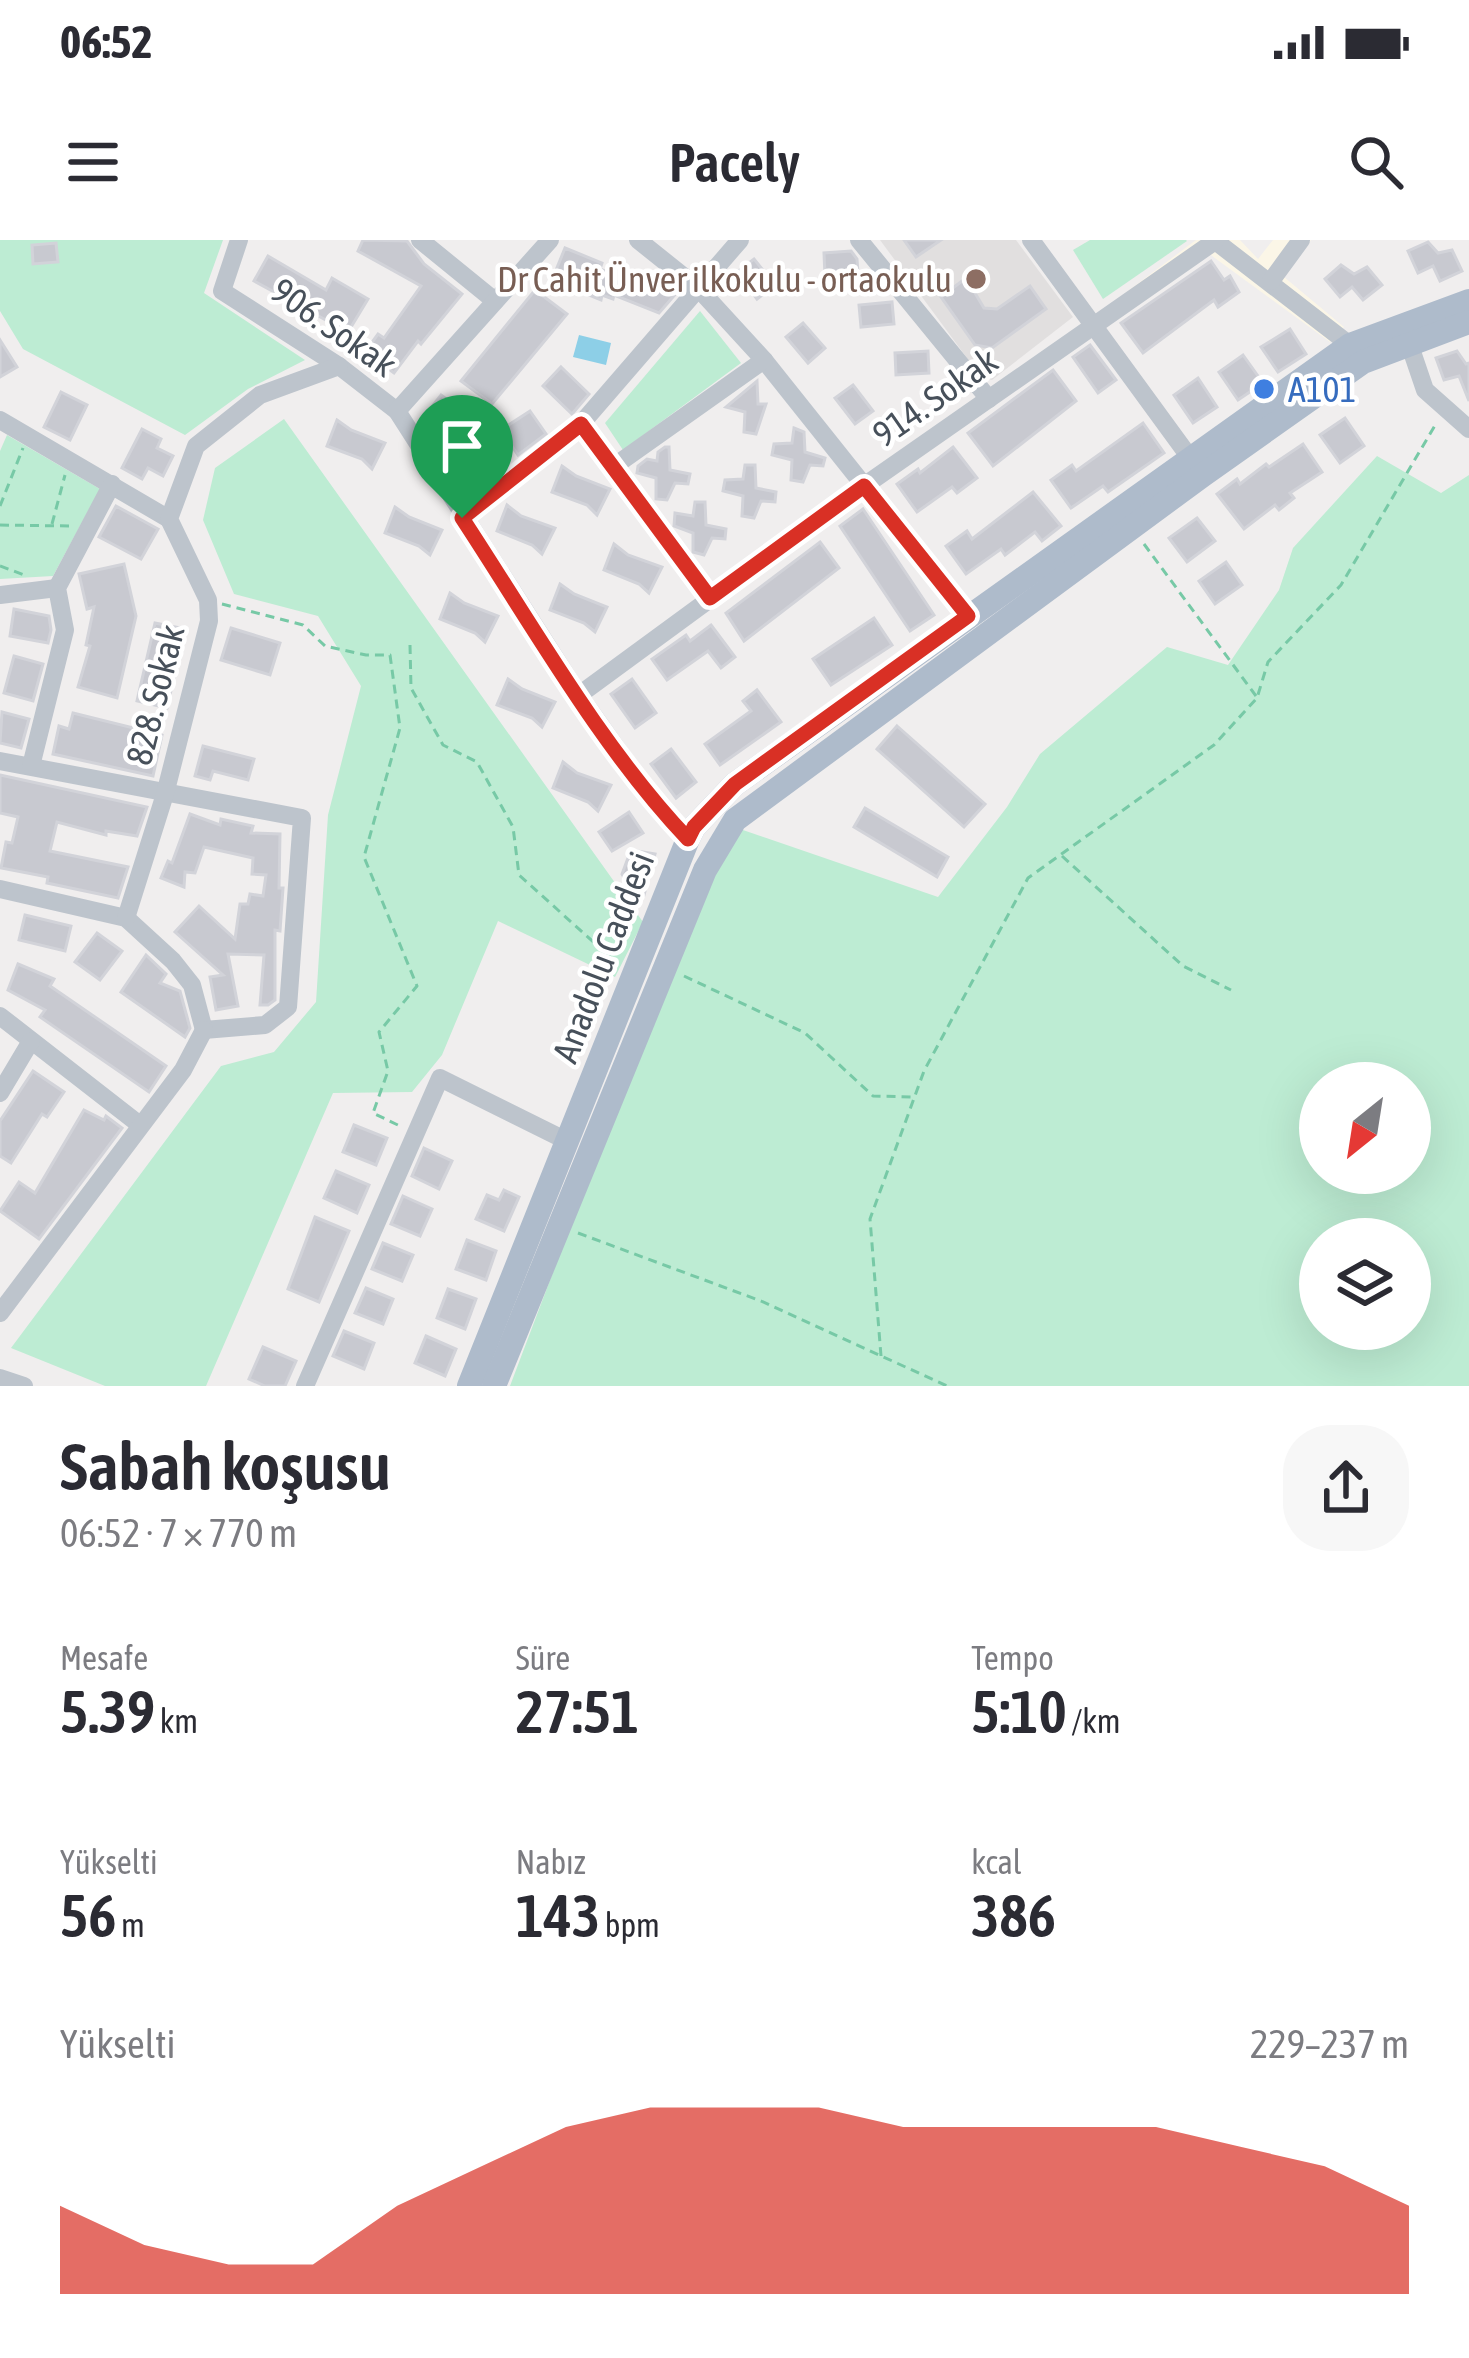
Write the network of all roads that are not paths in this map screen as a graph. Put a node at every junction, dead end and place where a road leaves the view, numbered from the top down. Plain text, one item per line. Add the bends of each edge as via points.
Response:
1 (238, 240) edge
2 (420, 240) edge
3 (550, 240) edge
4 (638, 240) edge
5 (740, 240) edge
6 (859, 240) edge
7 (1031, 240) edge
8 (1214, 240) edge
9 (1301, 240) edge
10 (1270, 281) junction
11 (698, 288) junction
12 (1469, 301) edge
13 (495, 302) junction
14 (1469, 322) edge
15 (1092, 327) junction
16 (1409, 343) junction
17 (1350, 345) junction
18 (764, 360) junction
19 (339, 366) junction
20 (989, 399) junction
21 (397, 411) junction
22 (0, 420) edge
23 (581, 424) junction
24 (1469, 429) edge
25 (613, 467) junction
26 (1197, 467) junction
27 (112, 484) junction
28 (864, 486) junction
29 (462, 518) junction
30 (169, 519) junction
31 (57, 588) junction
32 (0, 595) edge
33 (710, 598) junction
34 (968, 616) junction
35 (579, 694) junction
36 (0, 761) edge
37 (31, 766) junction
38 (165, 794) junction
39 (688, 839) junction
40 (0, 890) edge
41 (126, 918) junction
42 (0, 1016) edge
43 (204, 1030) junction
44 (31, 1041) junction
45 (0, 1093) edge
46 (140, 1125) junction
47 (569, 1142) junction
48 (0, 1312) edge
49 (0, 1378) edge
50 (24, 1386) edge
51 (304, 1386) edge
52 (469, 1386) edge
53 (494, 1386) edge

1 - 19 street, 906. Sokak via 222,291
2 - 13 street
3 - 13 street
4 - 11 street
5 - 11 street
6 - 20 street
7 - 15 street
8 - 10 street
8 - 15 street, 914. Sokak
9 - 10 street
10 - 17 street
11 - 18 street
11 - 23 street
12 - 17 main road, Anadolu Caddesi
13 - 21 street
14 - 16 main road, Anadolu Caddesi
15 - 20 street, 914. Sokak
15 - 26 street
16 - 24 street via 1425,390
16 - 26 main road, Anadolu Caddesi via 1363,362
17 - 26 main road, Anadolu Caddesi
18 - 25 street
18 - 28 street
19 - 21 street, 906. Sokak
19 - 30 street via 260,395 196,446
20 - 28 street, 914. Sokak
21 - 29 street, 906. Sokak
22 - 27 street
23 - 25 street
23 - 29 street
25 - 33 street
26 - 34 main road, Anadolu Caddesi
26 - 53 main road, Anadolu Caddesi via 735,820 705,870
27 - 30 street
27 - 31 street
28 - 33 street, 914. Sokak
28 - 34 street
29 - 35 street, 906. Sokak
30 - 38 street, 828. Sokak via 208,600 209,621
31 - 32 street
31 - 37 street via 65,630
33 - 35 street, 914. Sokak
34 - 39 main road, Anadolu Caddesi via 735,784
35 - 39 street, 906. Sokak
36 - 37 street
37 - 38 street
38 - 41 street, 828. Sokak
38 - 43 street via 302,818 288,1007 265,1025
39 - 47 main road, Anadolu Caddesi
40 - 41 street
41 - 43 street via 193,985
42 - 44 street
43 - 46 street
44 - 45 street
44 - 46 street
46 - 48 street
47 - 51 street via 440,1078
47 - 52 main road, Anadolu Caddesi
49 - 50 street

